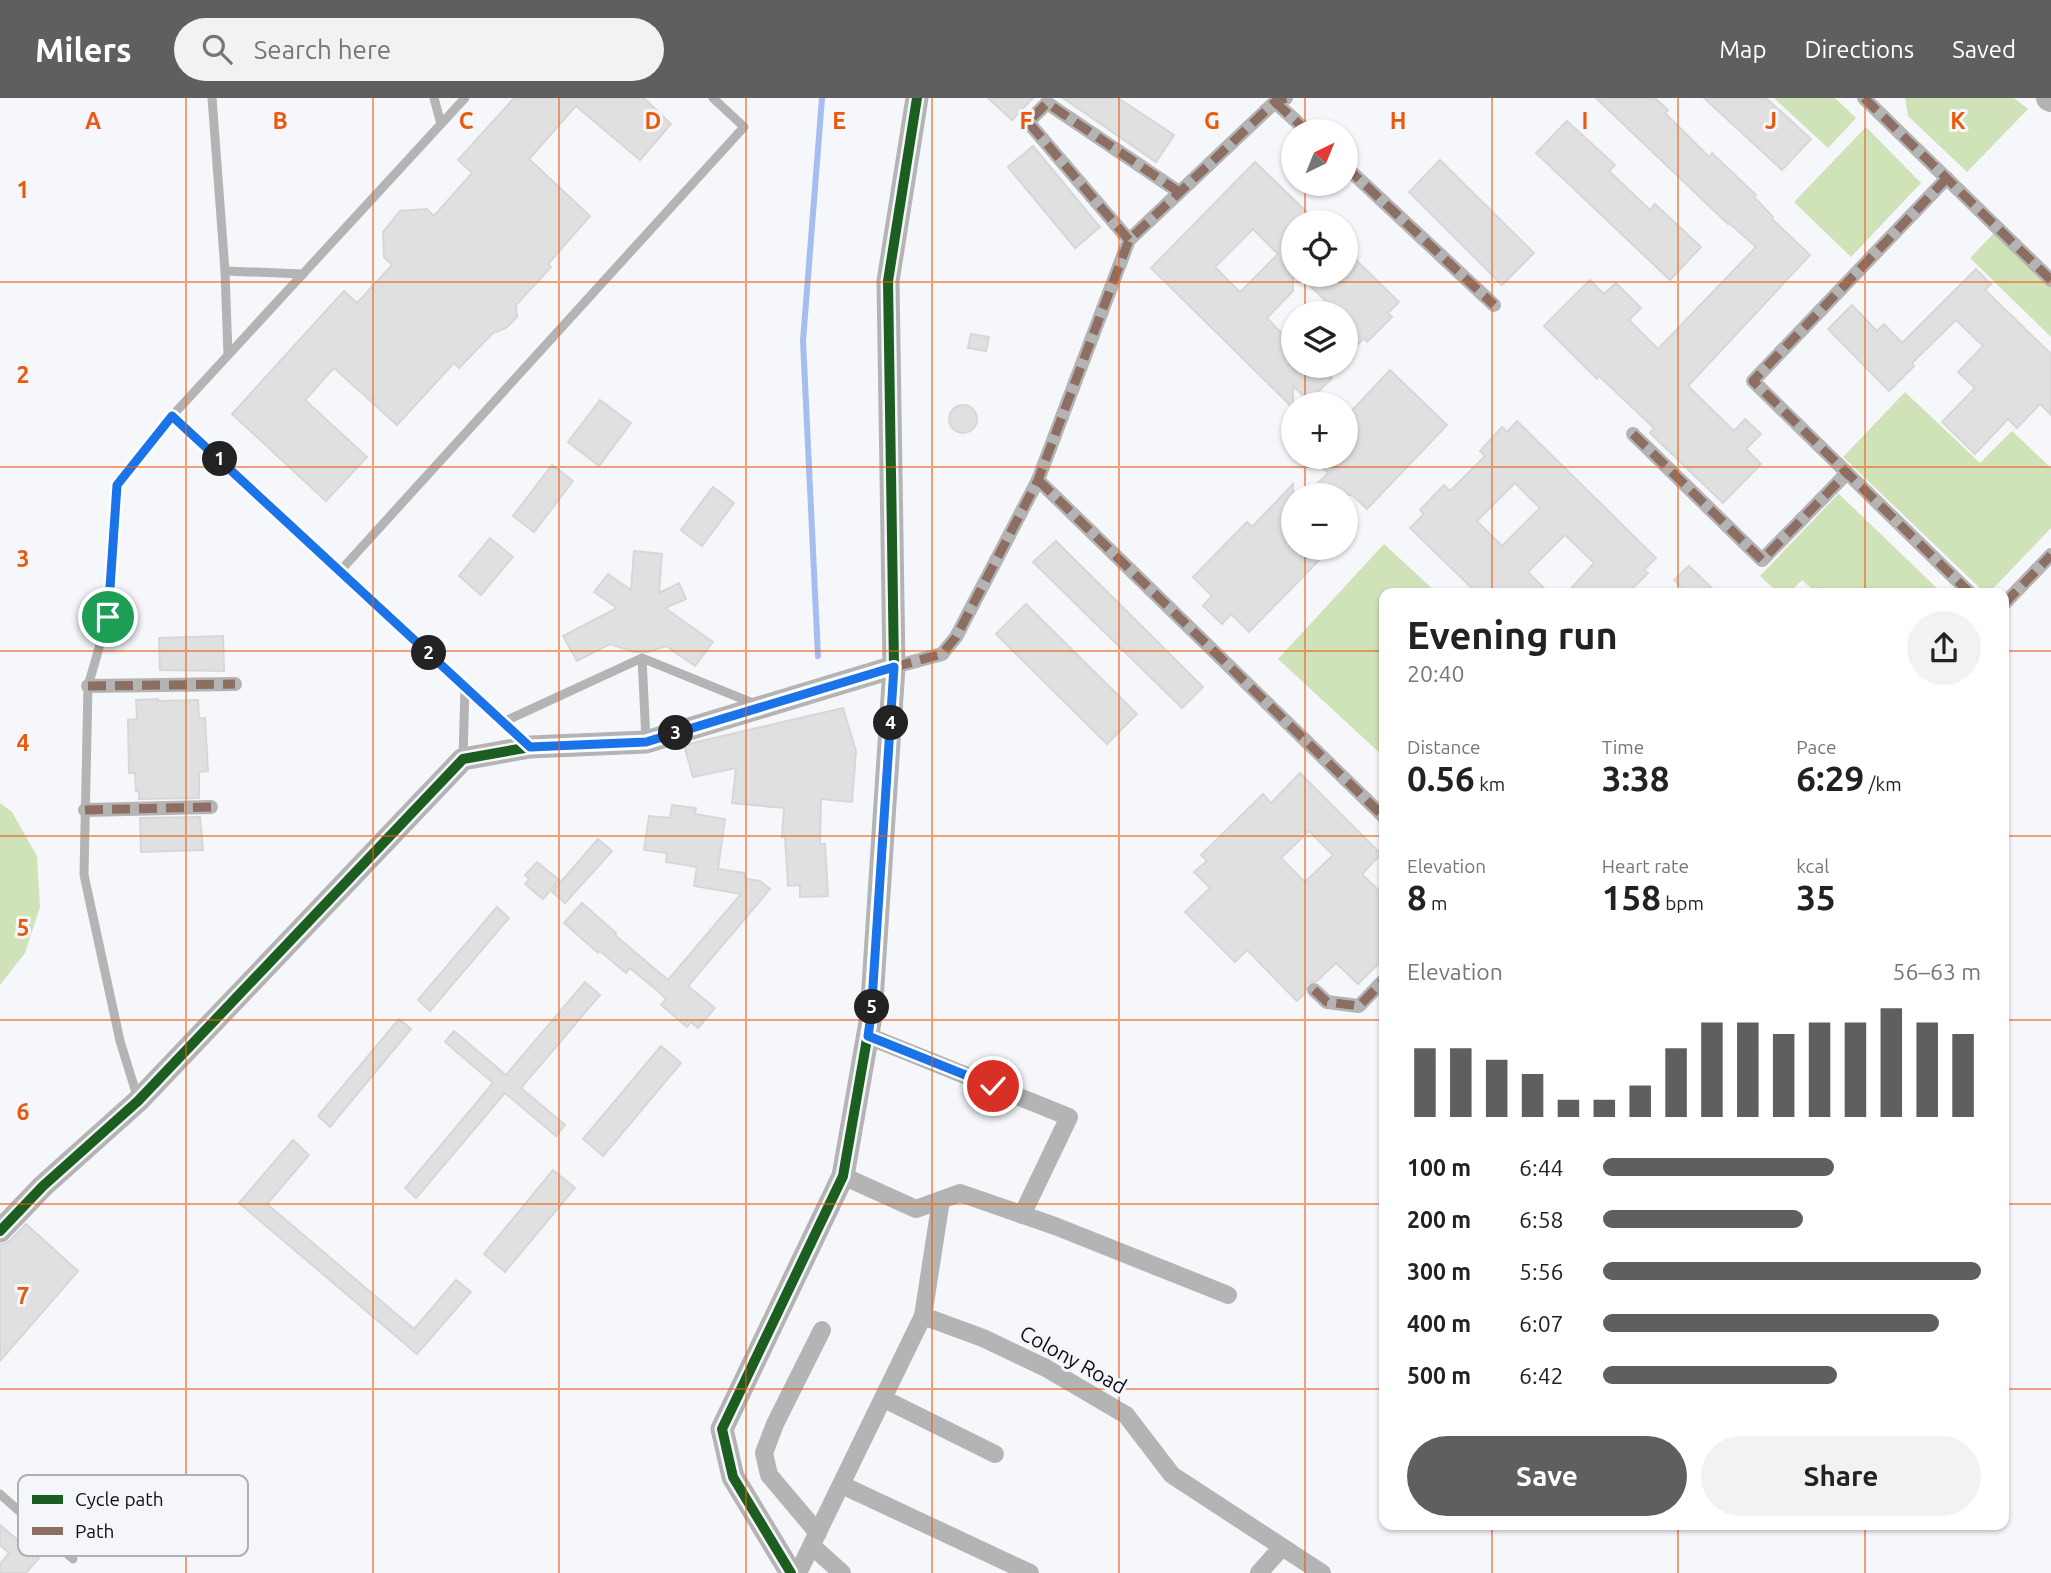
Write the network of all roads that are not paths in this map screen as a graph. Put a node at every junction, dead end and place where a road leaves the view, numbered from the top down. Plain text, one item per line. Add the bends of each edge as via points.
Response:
1 (212, 98) edge
2 (435, 98) edge
3 (465, 98) edge
4 (713, 98) edge
5 (916, 98) edge
6 (1281, 100) edge
7 (1873, 101) edge
8 (1297, 119) edge
9 (440, 124) junction
10 (1358, 178) edge
11 (1947, 178) junction
12 (1179, 192) junction
13 (1129, 240) junction
14 (225, 271) junction
15 (303, 274) junction
16 (2051, 280) edge
17 (1494, 304) dead end
18 (228, 355) junction
19 (172, 416) junction
20 (1633, 434) dead end
21 (1847, 473) junction
22 (1038, 480) junction
23 (2051, 555) edge
24 (341, 570) junction
25 (1965, 588) edge
26 (2009, 599) edge
27 (642, 658) junction
28 (894, 667) junction
29 (235, 684) dead end
30 (88, 687) junction
31 (466, 688) junction
32 (761, 706) junction
33 (503, 722) junction
34 (646, 742) junction
35 (530, 747) junction
36 (463, 759) junction
37 (211, 807) dead end
38 (85, 810) junction
39 (1379, 812) edge
40 (1379, 985) edge
41 (1314, 990) dead end
42 (868, 1036) junction
43 (138, 1101) junction
44 (843, 1176) junction
45 (941, 1200) junction
46 (1022, 1215) junction
47 (0, 1231) edge
48 (1228, 1295) dead end
49 (923, 1316) junction
50 (822, 1330) dead end
51 (884, 1399) junction
52 (995, 1454) dead end
53 (842, 1485) junction
54 (0, 1494) edge
55 (18, 1510) edge
56 (815, 1540) junction
57 (1282, 1547) junction
58 (69, 1556) edge
59 (72, 1559) dead end
60 (790, 1573) edge
61 (798, 1573) edge
62 (842, 1573) edge
63 (1030, 1573) edge
64 (1259, 1573) edge
65 (1322, 1573) edge

1 - 14 lane
2 - 9 lane
3 - 9 lane
4 - 24 lane via 744,127
5 - 28 street via 888,281
6 - 8 street
6 - 12 street
7 - 11 street
9 - 15 lane
10 - 17 street
11 - 16 street
11 - 21 street via 1753,381
12 - 13 street
12 - 13 street via 1047,103 1028,122
13 - 22 street
14 - 15 lane
14 - 18 lane
15 - 18 lane
18 - 19 lane
19 - 24 lane
19 - 30 lane via 117,485 108,617
20 - 21 street via 1762,560
21 - 25 street
22 - 28 street via 956,637 942,654
22 - 39 street
23 - 26 street
24 - 31 lane
27 - 32 lane
27 - 33 lane
27 - 34 lane
28 - 32 street
28 - 42 street
29 - 30 street
30 - 38 lane
31 - 33 lane
31 - 36 lane
32 - 34 street
33 - 35 lane
34 - 35 street
35 - 36 street
36 - 43 street
37 - 38 street
38 - 43 lane via 84,875 120,1041
40 - 41 street via 1359,1006 1327,1002
42 - 44 street
42 - 46 street via 1069,1117
43 - 47 street
44 - 45 street via 916,1209
44 - 60 street via 722,1429 733,1477
45 - 46 street via 960,1193
45 - 49 street
46 - 48 street
49 - 51 street
49 - 57 street, Colony Road via 1046,1368 1126,1415 1172,1475
50 - 56 street via 764,1453 769,1475
51 - 52 street
51 - 53 street
53 - 56 street
53 - 63 street
54 - 55 lane
56 - 61 street
56 - 62 street
57 - 64 street
57 - 65 street, Colony Road
58 - 59 lane

